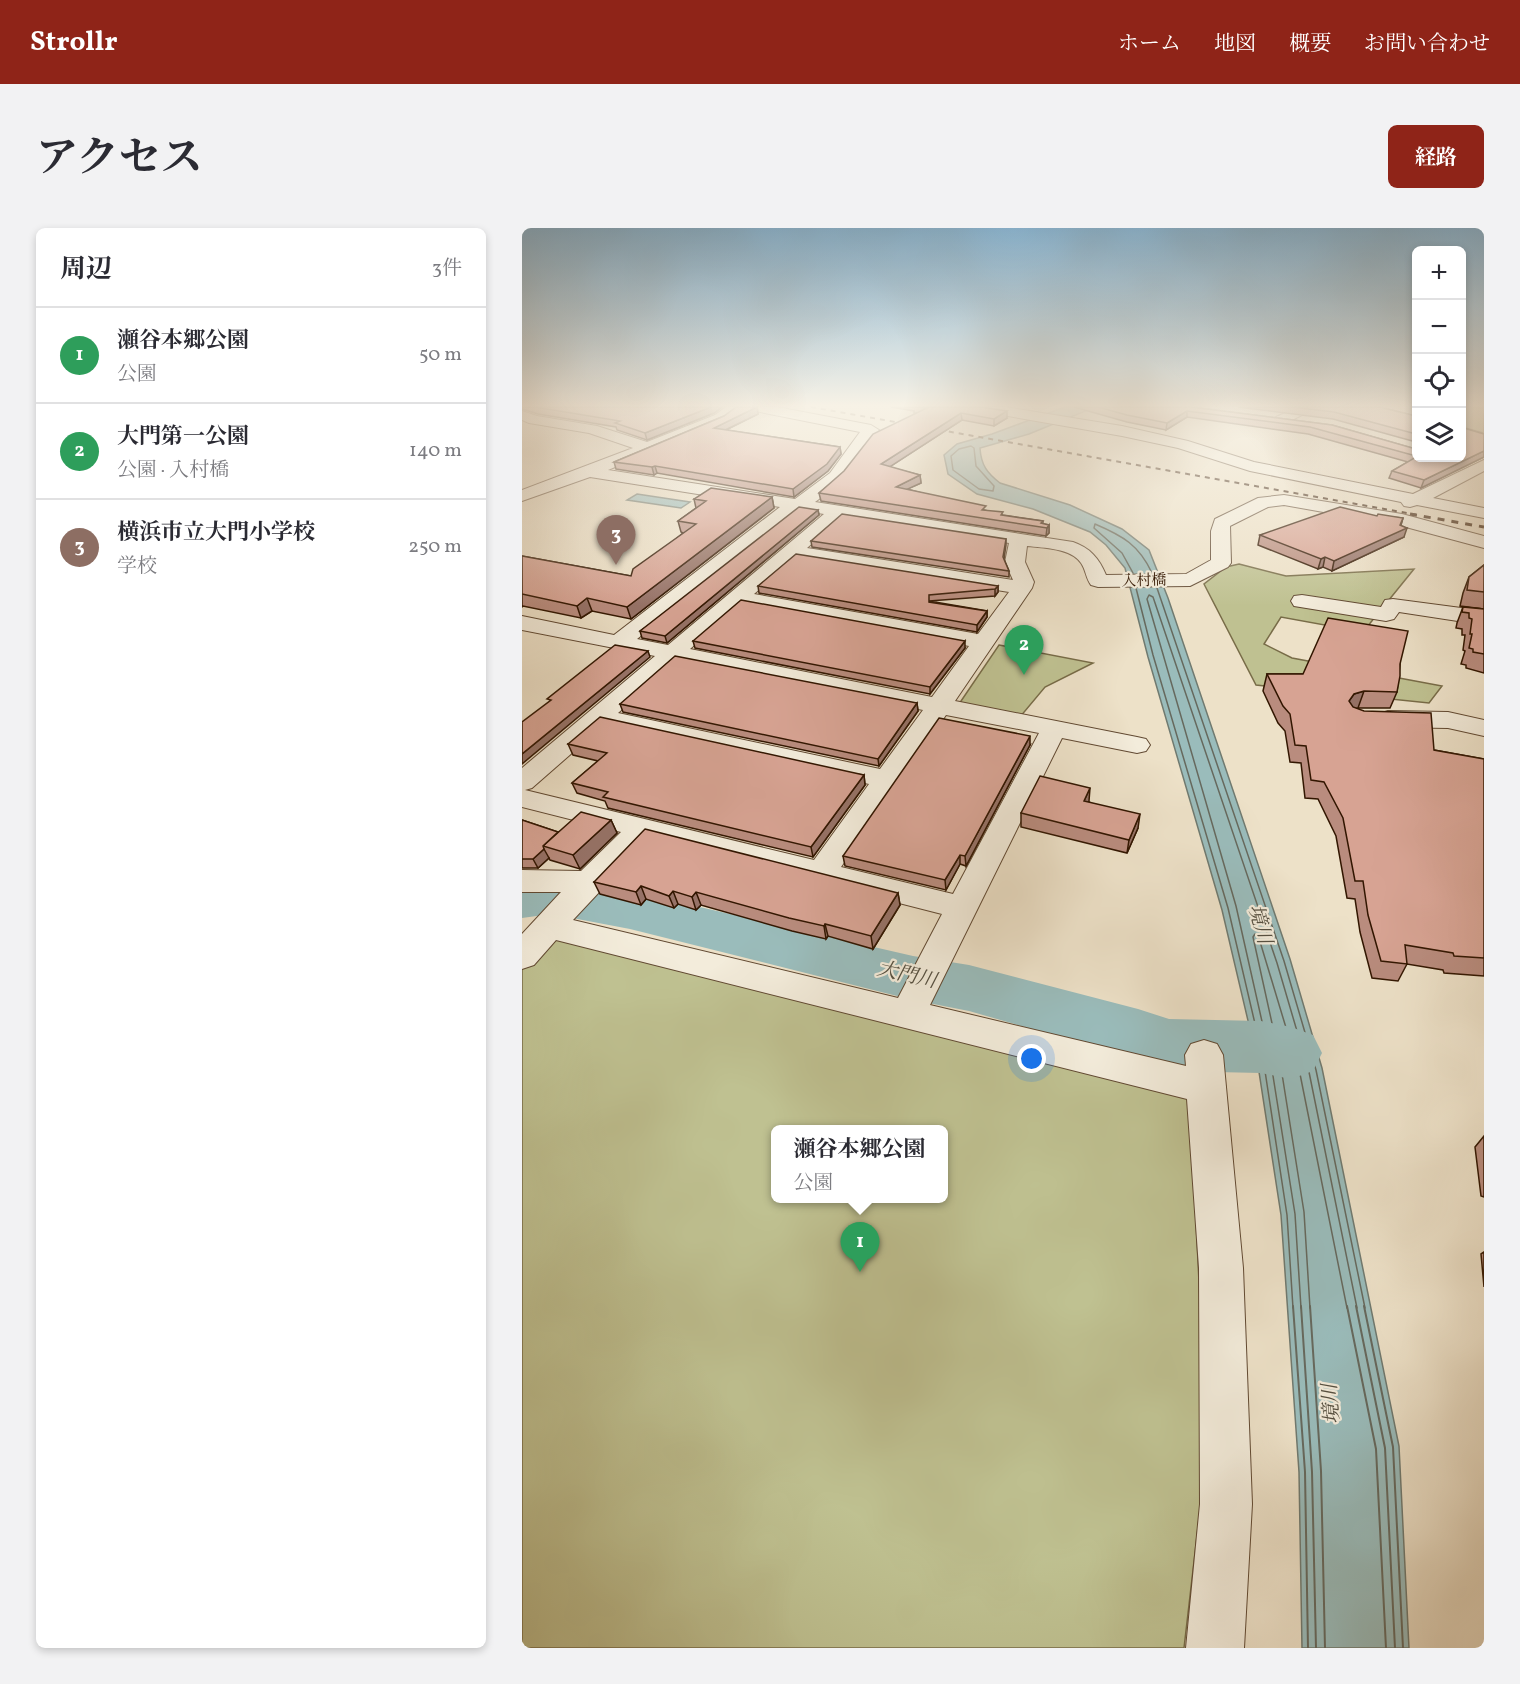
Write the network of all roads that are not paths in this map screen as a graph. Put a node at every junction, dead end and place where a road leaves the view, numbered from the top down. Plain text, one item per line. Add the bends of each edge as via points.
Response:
1 (585, 473) edge
2 (597, 473) edge
3 (840, 473) edge
4 (1284, 473) edge
5 (1467, 473) edge
6 (522, 496) edge
7 (1416, 499) junction
8 (796, 505) junction
9 (837, 512) junction
10 (1484, 513) edge
11 (1402, 520) junction
12 (1020, 539) junction
13 (1484, 542) edge
14 (791, 551) junction
15 (1022, 588) junction
16 (737, 597) junction
17 (1302, 601) dead end
18 (1484, 618) edge
19 (522, 623) edge
20 (619, 642) junction
21 (984, 642) junction
22 (673, 653) junction
23 (939, 706) junction
24 (599, 716) junction
25 (1369, 718) edge
26 (1484, 728) edge
27 (1054, 729) junction
28 (1137, 745) dead end
29 (886, 779) junction
30 (522, 783) edge
31 (522, 798) edge
32 (643, 828) junction
33 (821, 873) junction
34 (522, 881) edge
35 (572, 901) junction
36 (962, 908) junction
37 (522, 956) edge
38 (919, 992) junction
39 (1215, 1648) edge

1 - 6 street
2 - 8 street
3 - 8 street
4 - 7 street
5 - 7 street
7 - 10 street
7 - 11 street via 1409,502
8 - 9 street
8 - 20 street
9 - 12 street
9 - 14 street
11 - 12 street, 入村橋 via 1284,500 1264,502 1222,523 1221,563 1190,580 1098,581 1091,560 1077,549
11 - 13 street
12 - 15 street via 1013,555 1017,573 1024,582
14 - 15 street
14 - 16 street
15 - 21 street
16 - 21 street
16 - 22 street
17 - 18 street via 1386,614 1393,605
19 - 20 street
20 - 22 street
21 - 23 street
22 - 23 street
22 - 24 street
23 - 27 street
23 - 29 street
24 - 29 street
24 - 30 street
25 - 26 street via 1448,720
27 - 28 street
27 - 36 street
29 - 33 street
31 - 32 street
32 - 33 street
32 - 35 street
33 - 36 street
34 - 35 street
35 - 37 street
35 - 38 street
36 - 38 street
38 - 39 street via 1204,1071 1221,1268 1226,1492

